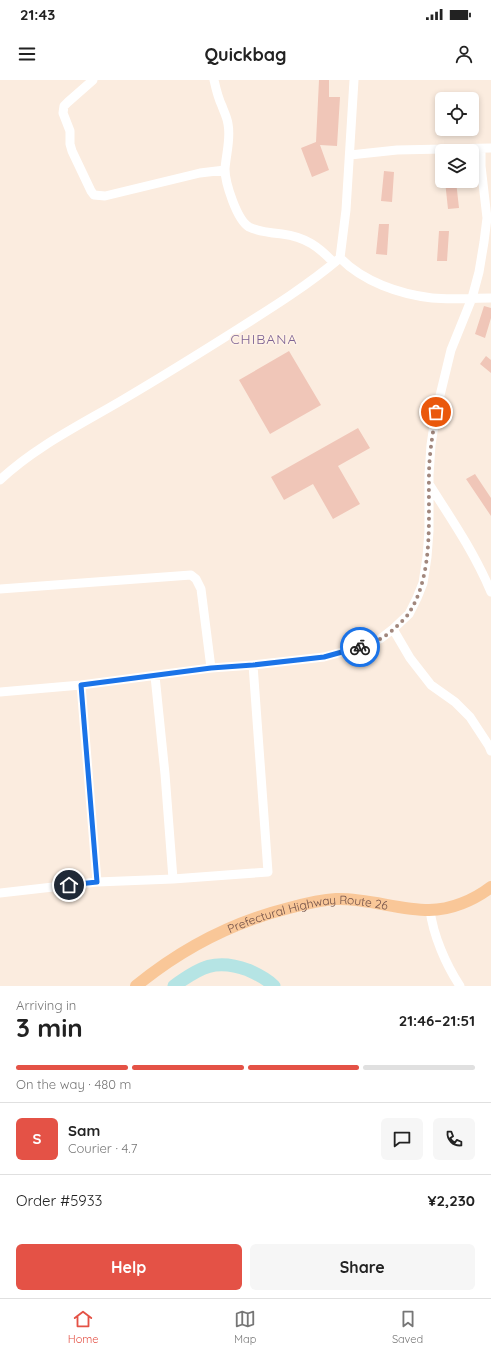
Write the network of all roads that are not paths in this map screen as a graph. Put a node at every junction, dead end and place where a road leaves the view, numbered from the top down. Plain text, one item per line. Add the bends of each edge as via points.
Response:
1 (93, 80) edge
2 (214, 80) edge
3 (354, 80) edge
4 (491, 148) edge
5 (481, 149) junction
6 (350, 155) junction
7 (225, 170) junction
8 (337, 261) junction
9 (472, 298) junction
10 (491, 298) edge
11 (0, 480) edge
12 (429, 484) junction
13 (0, 589) edge
14 (491, 592) edge
15 (393, 629) junction
16 (253, 665) junction
17 (211, 668) junction
18 (155, 676) junction
19 (81, 685) junction
20 (0, 692) edge
21 (491, 751) edge
22 (173, 879) junction
23 (97, 882) junction
24 (491, 887) edge
25 (0, 893) edge
26 (430, 910) junction
27 (136, 986) edge
28 (460, 986) edge

1 - 7 street via 64,106 63,113 70,131 72,151 94,195 106,196 200,173
2 - 7 street via 228,125 229,146
3 - 6 street
4 - 5 street
5 - 6 street via 397,150
5 - 9 street via 487,218 479,272
6 - 8 street
7 - 8 street via 236,208 249,227 296,236
8 - 9 street via 382,285 405,292 432,298
8 - 11 street via 279,303 168,373 44,446
9 - 10 street
9 - 12 street via 451,350 442,383 431,445
12 - 14 street via 462,533
12 - 15 street via 429,531 423,583 409,614
13 - 17 street via 191,575 201,589
15 - 16 street via 380,639 364,646 324,657
15 - 21 street via 410,658 431,685 456,702 470,717
16 - 17 street
16 - 22 street via 268,872
17 - 18 street
18 - 19 street
18 - 22 street
19 - 20 street
19 - 23 street
22 - 23 street
23 - 25 street
24 - 26 main road, Prefectural Highway Route 26 via 463,903
26 - 27 main road, Prefectural Highway Route 26 via 350,899 322,900 278,910 227,928 165,965
26 - 28 street via 445,958

